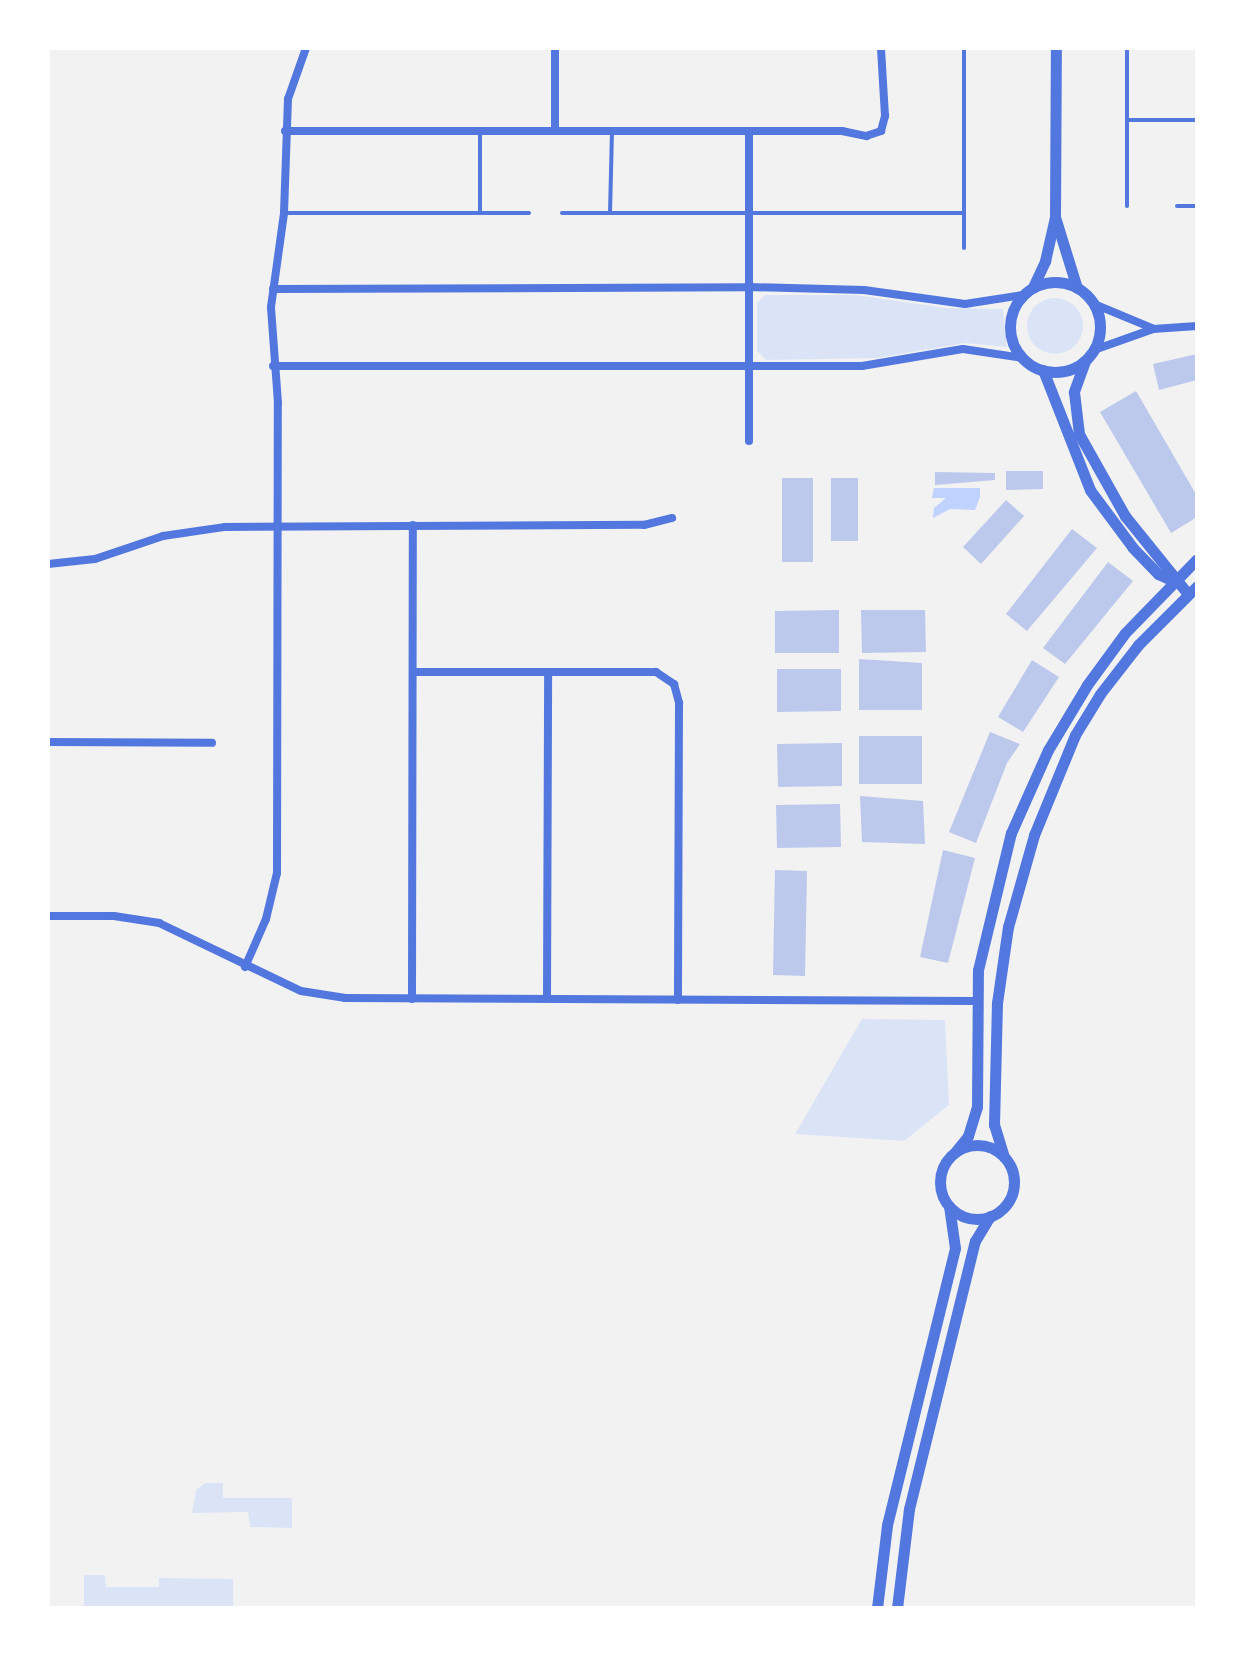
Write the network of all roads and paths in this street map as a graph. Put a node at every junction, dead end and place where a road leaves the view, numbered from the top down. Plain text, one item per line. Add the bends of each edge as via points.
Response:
1 (306, 48) edge
2 (555, 48) edge
3 (881, 48) edge
4 (964, 48) edge
5 (1056, 48) edge
6 (1127, 48) edge
7 (1127, 120) junction
8 (1197, 120) edge
9 (285, 131) junction
10 (480, 131) junction
11 (555, 131) junction
12 (612, 131) junction
13 (749, 131) junction
14 (1127, 206) dead end
15 (1177, 206) dead end
16 (1197, 206) edge
17 (284, 213) junction
18 (480, 213) junction
19 (529, 213) dead end
20 (562, 213) dead end
21 (610, 213) junction
22 (749, 213) junction
23 (964, 213) junction
24 (1055, 217) junction
25 (964, 248) dead end
26 (749, 287) junction
27 (1077, 288) junction
28 (273, 289) junction
29 (1028, 291) junction
30 (1094, 304) junction
31 (1197, 326) edge
32 (1153, 329) junction
33 (1090, 354) junction
34 (1023, 358) junction
35 (273, 366) junction
36 (749, 366) junction
37 (1043, 370) junction
38 (749, 441) dead end
39 (672, 518) dead end
40 (278, 525) junction
41 (413, 525) junction
42 (1197, 559) edge
43 (48, 564) edge
44 (1174, 581) junction
45 (1192, 590) edge
46 (1197, 604) edge
47 (413, 672) junction
48 (548, 672) junction
49 (48, 742) edge
50 (212, 743) dead end
51 (48, 916) edge
52 (245, 967) junction
53 (547, 998) junction
54 (412, 999) junction
55 (678, 1000) junction
56 (976, 1001) junction
57 (956, 1151) junction
58 (1004, 1157) junction
59 (949, 1206) junction
60 (990, 1216) junction
61 (877, 1608) edge
62 (897, 1608) edge

1 - 9 street via 288,99
2 - 11 street
3 - 13 street via 881,131 866,136
4 - 23 lane
5 - 24 street
6 - 7 lane
7 - 8 lane
7 - 14 lane
9 - 10 street
9 - 17 street
10 - 11 street
10 - 18 lane
11 - 12 street
12 - 13 street
12 - 21 lane
13 - 22 street
15 - 16 lane
17 - 18 lane
17 - 28 street
18 - 19 lane
20 - 21 lane
21 - 22 lane
22 - 23 lane
22 - 26 street
23 - 25 lane
24 - 27 street
24 - 29 street via 1045,261
26 - 28 street
26 - 29 street via 864,290 965,304
26 - 36 street
27 - 29 street via 1055,282
27 - 30 street
28 - 35 street
29 - 34 street via 1010,327
30 - 32 street
30 - 33 street via 1100,327
31 - 32 street
32 - 33 street
33 - 37 street via 1066,371
33 - 44 street via 1074,392 1079,434 1102,482 1167,563
34 - 36 street via 963,349 862,366
34 - 37 street
35 - 36 street
35 - 40 street
36 - 38 street
37 - 44 street via 1090,490 1133,548 1158,574
39 - 41 street via 644,525
40 - 41 street
40 - 43 street via 193,529 95,559
40 - 52 street via 277,873 266,919
41 - 47 street
42 - 44 street
44 - 45 street
44 - 56 street via 1087,685 1031,787 997,873
45 - 46 street
45 - 58 street via 1138,645 1075,735 1020,878 997,1003 994,1125
47 - 48 street
47 - 54 street
48 - 53 street
48 - 55 street via 656,672 668,677 677,690
49 - 50 street
51 - 52 street via 114,916 159,923
52 - 54 street via 301,991
53 - 54 street
53 - 55 street
55 - 56 street
56 - 57 street via 977,1107 968,1136
57 - 58 street via 981,1145
57 - 59 street via 944,1164 940,1182
58 - 60 street via 1013,1173 1013,1191
59 - 60 street via 972,1218
59 - 61 street via 955,1248 887,1525
60 - 62 street via 975,1241 909,1509

